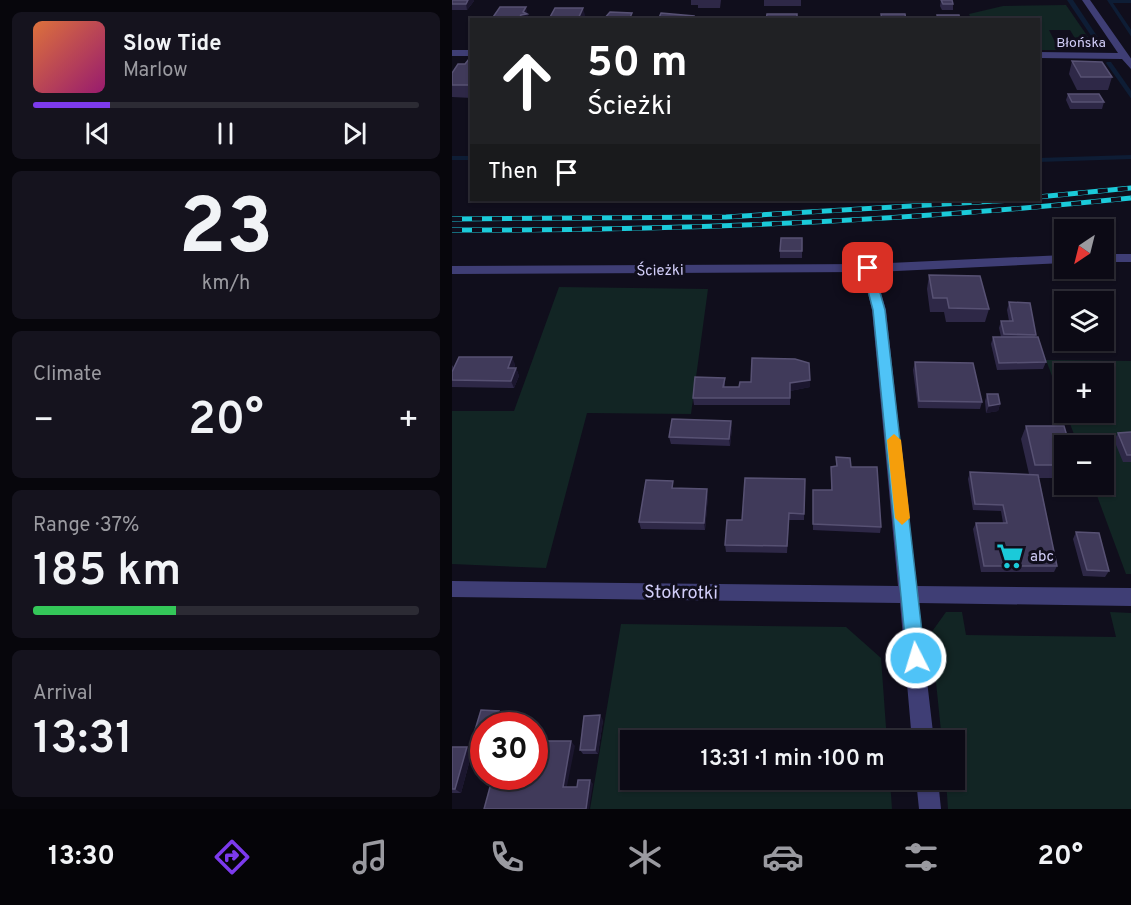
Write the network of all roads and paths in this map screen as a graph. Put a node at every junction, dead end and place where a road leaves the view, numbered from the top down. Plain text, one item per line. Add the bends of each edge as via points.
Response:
1 (1086, 0) edge
2 (452, 53) edge
3 (470, 53) edge
4 (1040, 55) edge
5 (1124, 56) junction
6 (1132, 67) edge
7 (1114, 258) edge
8 (1132, 258) edge
9 (1054, 259) edge
10 (868, 268) junction
11 (452, 270) edge
12 (452, 589) edge
13 (910, 595) junction
14 (1132, 597) edge
15 (922, 730) edge
16 (928, 790) edge
17 (930, 809) edge

1 - 5 street
2 - 3 street
4 - 5 street, Błońska
5 - 6 street
7 - 8 street
9 - 10 street, Ścieżki
10 - 11 street, Ścieżki
10 - 13 street via 879,310
12 - 13 street, Stokrotki
13 - 14 street, Stokrotki
13 - 15 street
16 - 17 street

